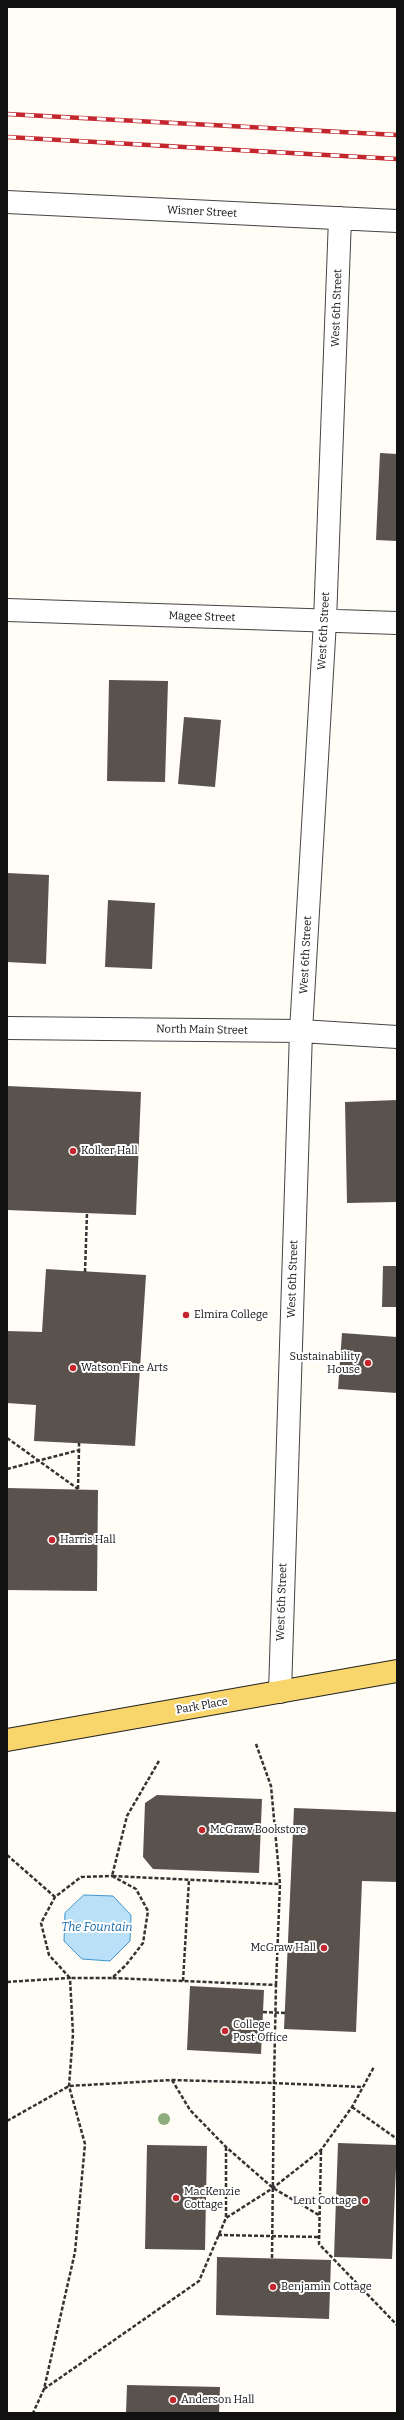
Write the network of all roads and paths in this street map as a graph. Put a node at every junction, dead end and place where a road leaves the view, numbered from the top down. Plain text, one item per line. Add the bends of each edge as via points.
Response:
1 (7, 202) edge
2 (340, 218) junction
3 (397, 221) edge
4 (7, 610) edge
5 (325, 621) junction
6 (397, 623) edge
7 (7, 1028) edge
8 (301, 1031) junction
9 (397, 1036) edge
10 (87, 1213) dead end
11 (85, 1272) dead end
12 (7, 1438) edge
13 (79, 1443) dead end
14 (79, 1450) junction
15 (38, 1460) junction
16 (7, 1469) edge
17 (397, 1671) edge
18 (280, 1692) junction
19 (7, 1740) edge
20 (256, 1744) dead end
21 (158, 1761) dead end
22 (7, 1855) edge
23 (112, 1876) junction
24 (189, 1880) junction
25 (280, 1884) junction
26 (55, 1897) junction
27 (70, 1978) junction
28 (112, 1978) junction
29 (183, 1981) junction
30 (7, 1982) edge
31 (276, 1985) junction
32 (263, 2012) dead end
33 (286, 2013) dead end
34 (374, 2067) dead end
35 (172, 2080) junction
36 (274, 2083) junction
37 (69, 2086) junction
38 (363, 2087) junction
39 (352, 2107) junction
40 (7, 2121) edge
41 (397, 2139) edge
42 (226, 2146) junction
43 (321, 2150) junction
44 (273, 2188) junction
45 (320, 2215) junction
46 (226, 2218) junction
47 (218, 2236) junction
48 (272, 2236) junction
49 (319, 2237) junction
50 (272, 2258) dead end
51 (397, 2325) edge
52 (44, 2389) junction
53 (33, 2413) edge

1 - 2 street, Wisner Street
2 - 3 street, Wisner Street
2 - 5 street, West 6th Street
4 - 5 street, Magee Street
5 - 6 street, Magee Street
5 - 8 street, West 6th Street
7 - 8 street, North Main Street
8 - 9 street, North Main Street
8 - 18 street, West 6th Street
10 - 11 path
12 - 15 path
13 - 14 path
14 - 15 path
14 - 15 path via 78,1490
15 - 16 path
17 - 18 main road, Park Place
18 - 19 main road, Park Place
20 - 25 path via 271,1786
21 - 23 path via 127,1816
22 - 26 path
23 - 24 path
23 - 26 path via 80,1877
23 - 28 path via 136,1889 148,1911 143,1943
24 - 25 path
24 - 29 path
25 - 31 path
26 - 27 path via 41,1923 48,1955
27 - 28 path
27 - 30 path
27 - 37 path via 72,2034
28 - 29 path
29 - 31 path
31 - 36 path
32 - 33 path, bridge
34 - 38 path
35 - 36 path
35 - 37 path
35 - 42 path via 190,2110
36 - 38 path
36 - 44 path
37 - 40 path
37 - 52 path via 85,2144 75,2252
38 - 39 path
39 - 41 path
39 - 43 path
42 - 44 path
42 - 46 path
43 - 44 path
43 - 45 path
44 - 45 path
44 - 46 path
44 - 48 path
45 - 49 path
46 - 47 path
47 - 48 path
47 - 52 path via 199,2281
48 - 49 path
48 - 50 path
49 - 51 path via 319,2244
52 - 53 path

